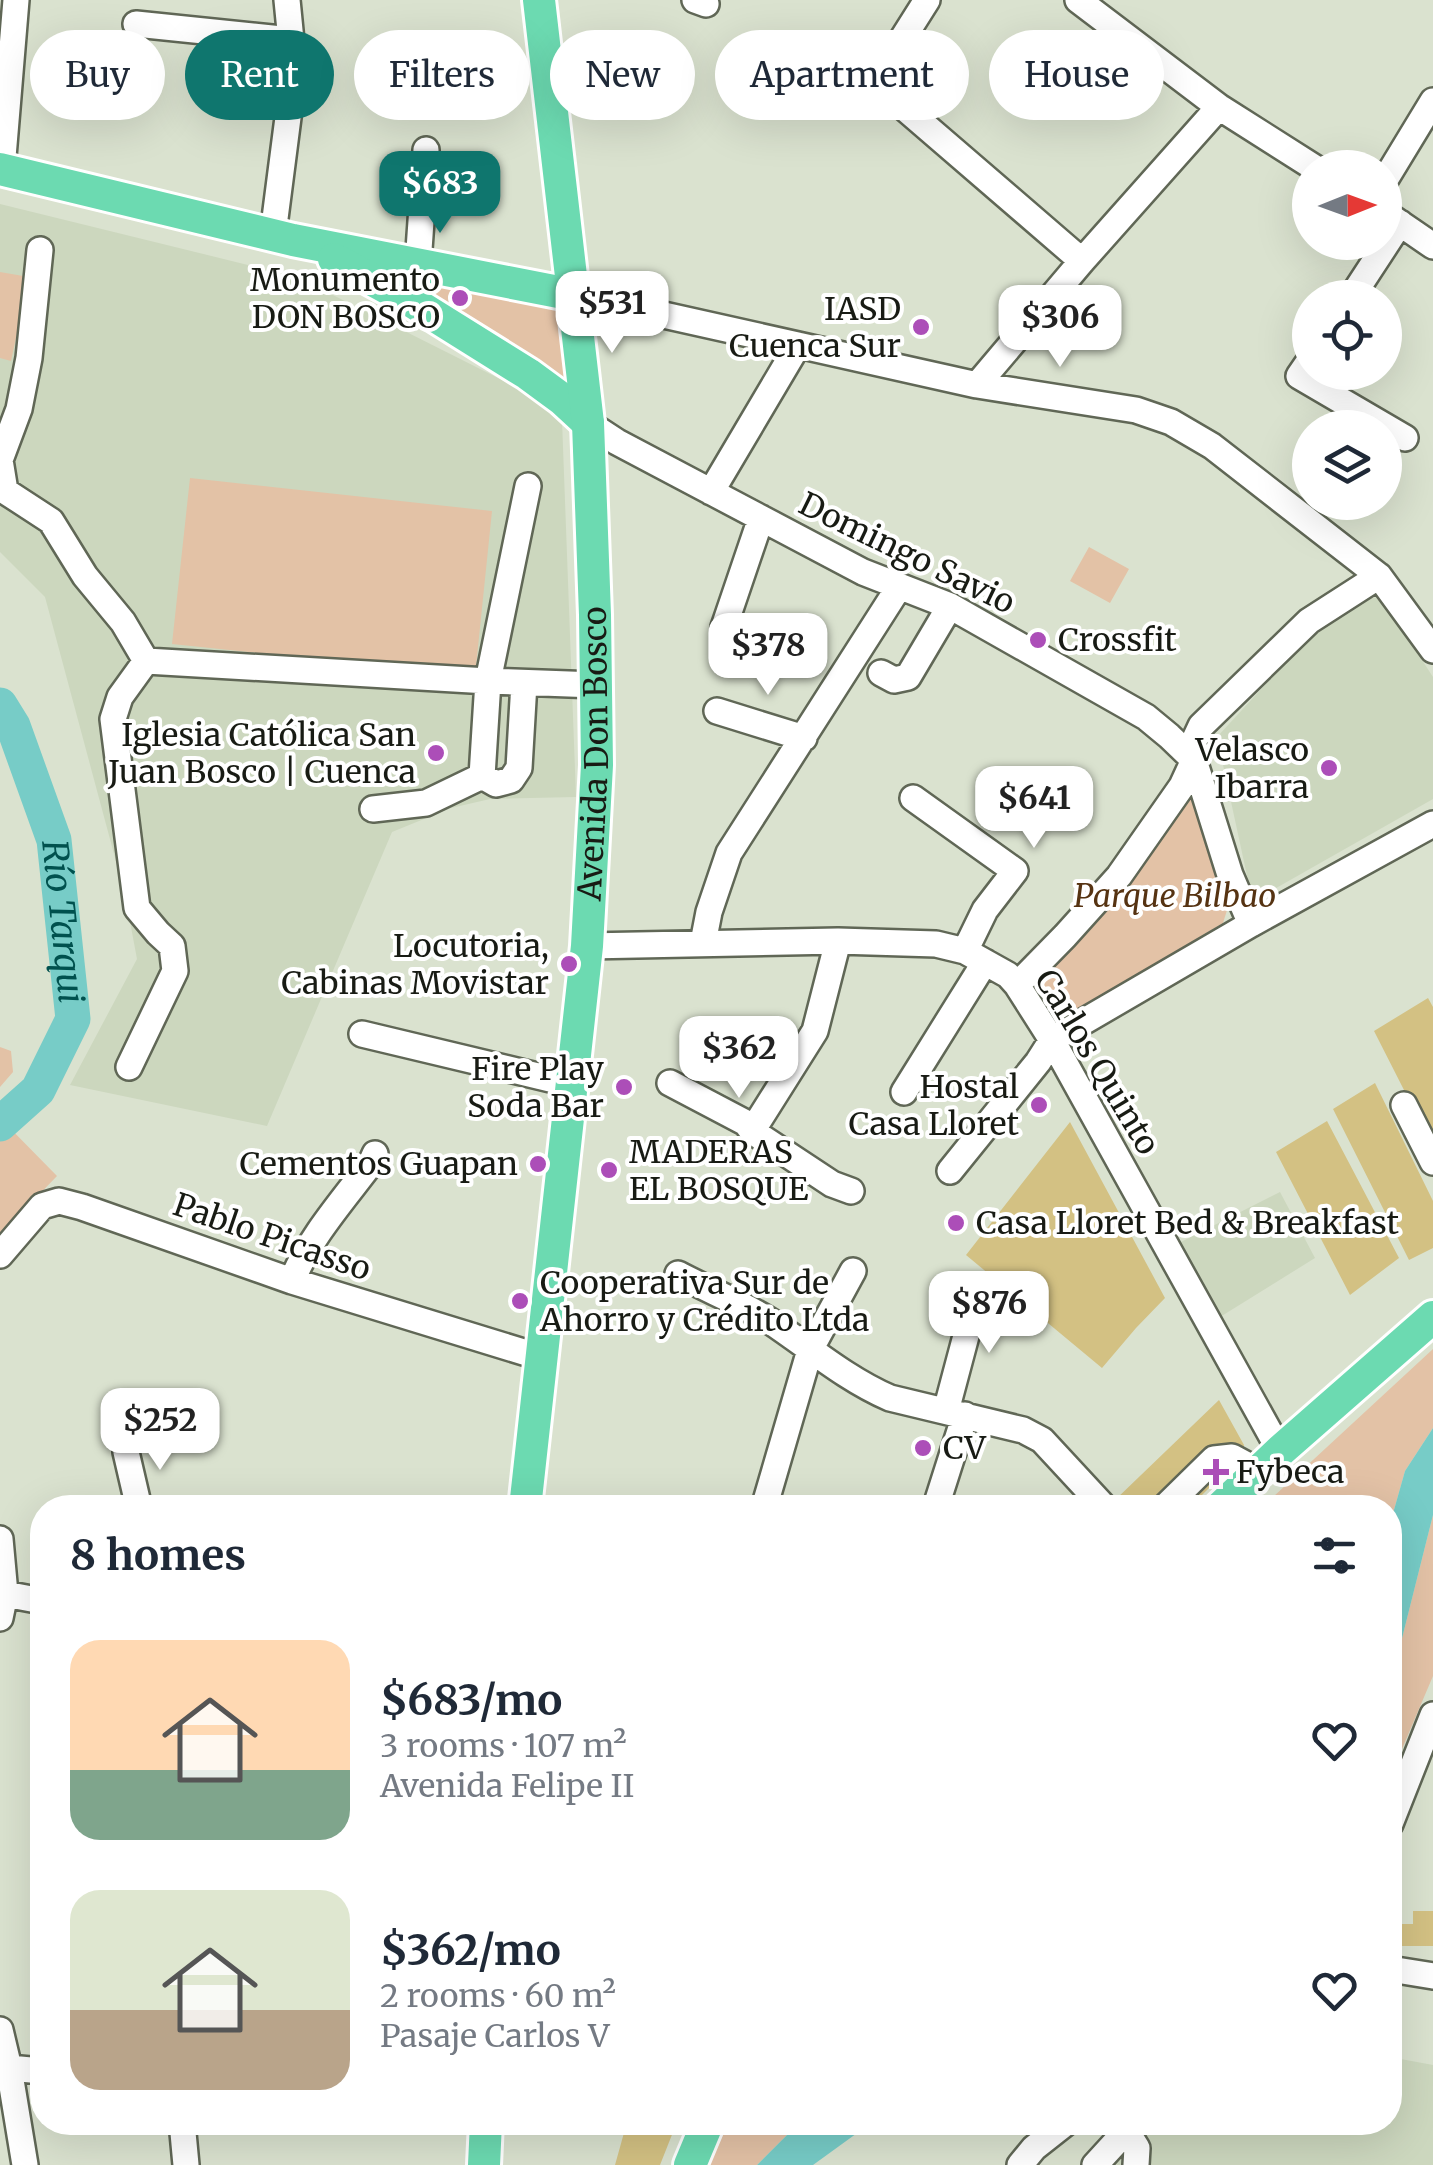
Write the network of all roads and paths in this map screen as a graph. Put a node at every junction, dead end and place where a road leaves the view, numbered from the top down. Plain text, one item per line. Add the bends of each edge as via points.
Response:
1 (16, 0) edge
2 (287, 0) edge
3 (539, 0) edge
4 (927, 0) edge
5 (1078, 0) edge
6 (136, 24) dead end
7 (194, 30) edge
8 (290, 30) edge
9 (1433, 101) edge
10 (1219, 107) junction
11 (291, 120) edge
12 (426, 150) dead end
13 (1402, 152) edge
14 (1292, 153) edge
15 (1, 169) edge
16 (1402, 224) edge
17 (283, 237) junction
18 (1433, 246) edge
19 (40, 250) dead end
20 (1082, 261) junction
21 (418, 264) junction
22 (574, 294) junction
23 (798, 345) junction
24 (977, 384) junction
25 (1323, 390) edge
26 (588, 424) junction
27 (1404, 438) dead end
28 (528, 486) dead end
29 (712, 492) junction
30 (762, 518) junction
31 (1379, 576) junction
32 (899, 587) junction
33 (950, 606) junction
34 (724, 627) dead end
35 (1433, 650) edge
36 (146, 662) junction
37 (880, 673) dead end
38 (488, 681) junction
39 (524, 683) junction
40 (596, 686) junction
41 (717, 712) dead end
42 (804, 738) junction
43 (1194, 760) junction
44 (482, 776) junction
45 (914, 798) dead end
46 (373, 809) dead end
47 (1433, 824) edge
48 (1251, 924) junction
49 (838, 941) junction
50 (703, 943) junction
51 (587, 946) junction
52 (975, 957) junction
53 (1016, 985) junction
54 (362, 1034) dead end
55 (1052, 1040) junction
56 (129, 1068) dead end
57 (670, 1082) dead end
58 (571, 1084) junction
59 (904, 1092) dead end
60 (1404, 1104) dead end
61 (752, 1131) junction
62 (375, 1154) dead end
63 (1433, 1162) edge
64 (950, 1172) dead end
65 (851, 1191) dead end
66 (0, 1255) edge
67 (852, 1271) dead end
68 (678, 1274) dead end
69 (292, 1281) junction
70 (979, 1287) dead end
71 (1433, 1317) edge
72 (810, 1350) junction
73 (542, 1358) junction
74 (955, 1413) junction
75 (126, 1452) dead end
76 (1269, 1461) junction
77 (135, 1495) edge
78 (526, 1495) edge
79 (768, 1495) edge
80 (938, 1495) edge
81 (1093, 1495) edge
82 (1177, 1495) edge
83 (1234, 1495) edge
84 (0, 1539) edge
85 (30, 1603) edge
86 (3, 1606) edge
87 (1433, 1715) edge
88 (1402, 1794) edge
89 (1402, 1971) edge
90 (1433, 1976) edge
91 (0, 2030) edge
92 (9, 2068) junction
93 (30, 2070) edge
94 (183, 2135) edge
95 (485, 2135) edge
96 (703, 2135) edge
97 (1050, 2135) edge
98 (1117, 2135) edge
99 (1129, 2135) edge
100 (25, 2165) edge
101 (186, 2165) edge
102 (484, 2165) edge
103 (690, 2165) edge
104 (1020, 2165) edge
105 (1095, 2165) edge
106 (1136, 2165) edge

1 - 15 street
2 - 8 street
3 - 22 main road, Avenida Don Bosco
4 - 20 street via 879,86
5 - 10 street
6 - 7 street
9 - 13 street
10 - 14 street
10 - 20 street
11 - 17 street
12 - 21 street
15 - 17 main road
16 - 18 street
17 - 21 main road
17 - 26 main road via 352,267 512,363
19 - 36 street via 19,409 0,460 4,491 51,521
20 - 24 street
21 - 22 main road
22 - 23 street
22 - 26 main road, Avenida Don Bosco
23 - 24 street
23 - 29 street
24 - 31 street via 1136,410 1171,422 1212,446
25 - 27 street
26 - 29 street, Domingo Savio
26 - 40 main road, Avenida Don Bosco
28 - 38 street
29 - 30 street, Domingo Savio
30 - 32 street, Domingo Savio
30 - 34 street
31 - 35 street
31 - 43 street via 1309,621 1201,726
32 - 33 street, Domingo Savio
32 - 42 street
33 - 37 street via 908,677
33 - 43 street, Domingo Savio via 1146,718
36 - 38 street
36 - 56 street via 120,697 113,720 138,908 172,946 175,970
38 - 39 street
38 - 44 street
39 - 40 street
39 - 44 street via 518,768 511,780 496,784
40 - 51 main road, Avenida Don Bosco
41 - 42 street
42 - 50 street via 730,853
43 - 48 street
43 - 53 street via 1119,876
44 - 46 street via 426,804
45 - 52 street via 1014,870 985,910
47 - 48 street
48 - 55 street
49 - 50 street, Carlos Quinto
49 - 52 street, Carlos Quinto via 936,944
49 - 61 street via 816,1030
50 - 51 street, Carlos Quinto
51 - 58 main road, Avenida Don Bosco
52 - 53 street, Carlos Quinto
52 - 59 street
53 - 55 street, Carlos Quinto
54 - 58 street
55 - 64 street
55 - 76 street, Carlos Quinto
57 - 61 street
58 - 73 main road, Avenida Don Bosco
60 - 63 street
61 - 65 street
62 - 69 street
66 - 69 street, Pablo Picasso via 42,1206 59,1201
67 - 72 street
68 - 72 street via 768,1320
69 - 73 street, Pablo Picasso
70 - 74 street
71 - 76 main road
72 - 74 street via 876,1392
72 - 79 street
73 - 78 main road, Avenida Don Bosco
74 - 80 street
74 - 81 street via 1042,1440
75 - 77 street
76 - 82 street via 1214,1459
76 - 83 main road
84 - 86 street
85 - 86 street
87 - 88 street
89 - 90 street
91 - 92 street
92 - 93 street
92 - 100 street
94 - 101 street
95 - 102 main road
96 - 103 main road
97 - 104 street
98 - 105 street
99 - 106 street

